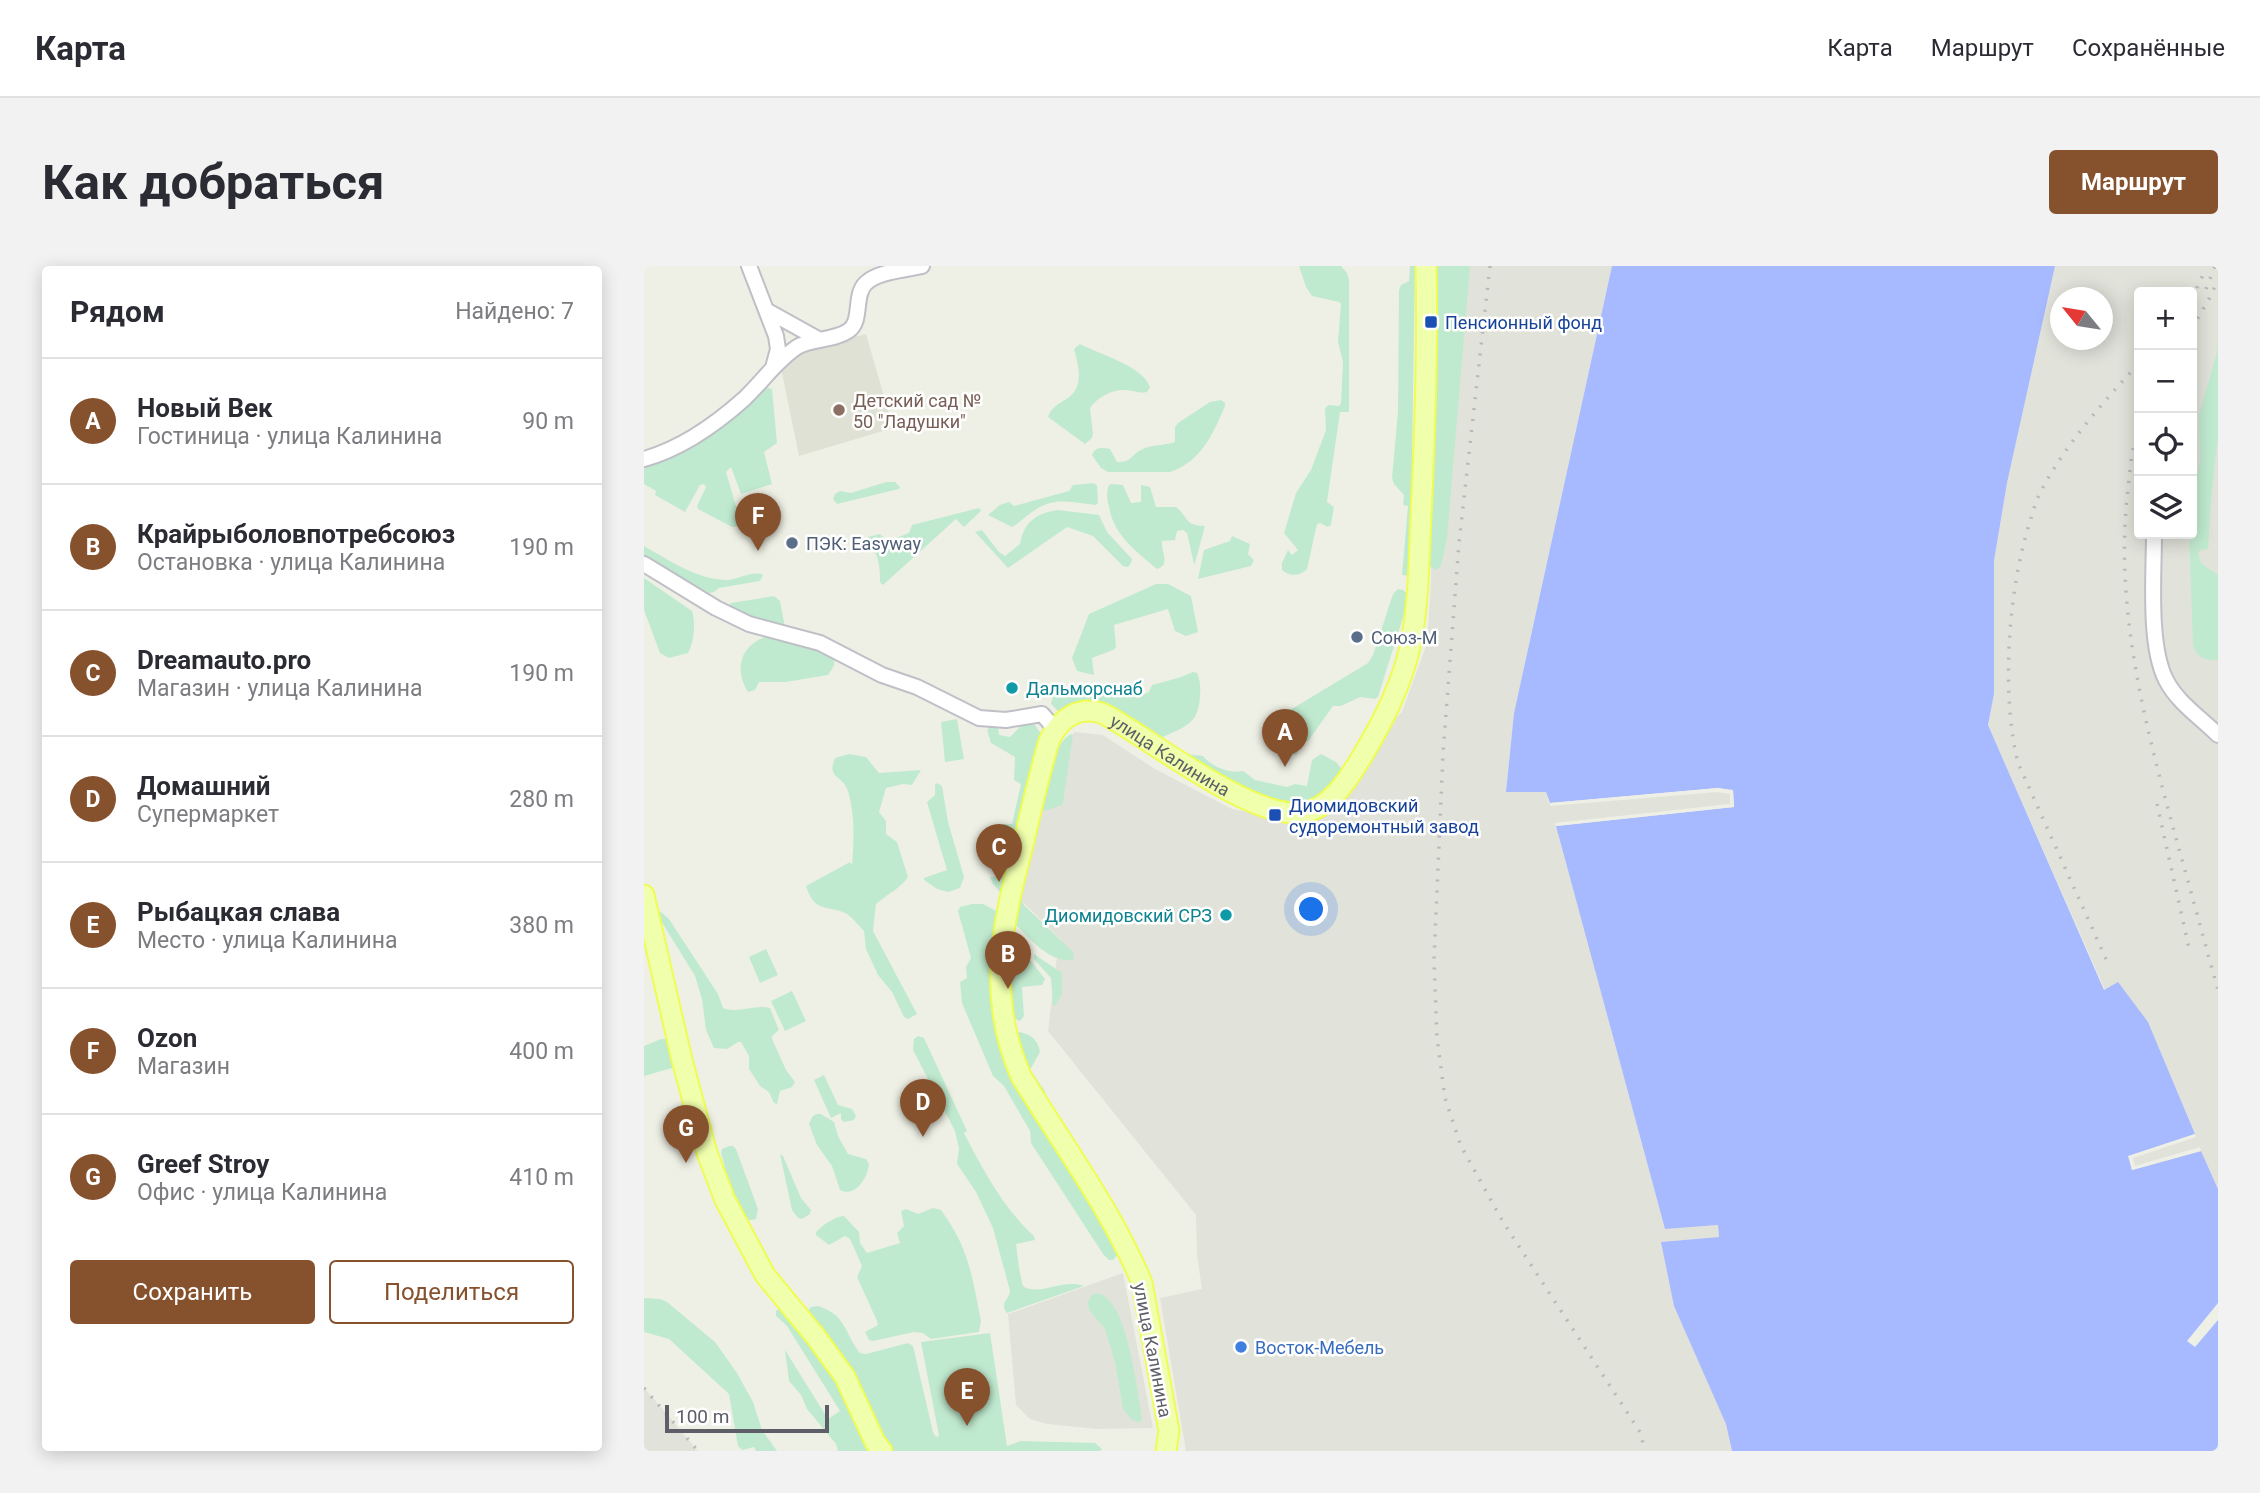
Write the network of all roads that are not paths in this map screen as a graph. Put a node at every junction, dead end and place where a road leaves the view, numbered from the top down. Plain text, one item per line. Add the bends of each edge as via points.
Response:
1 (749, 266) edge
2 (922, 266) edge
3 (1426, 266) edge
4 (766, 310) junction
5 (820, 340) junction
6 (774, 364) junction
7 (644, 460) edge
8 (2154, 539) edge
9 (644, 564) edge
10 (1055, 729) junction
11 (2218, 736) edge
12 (644, 895) edge
13 (882, 1451) edge
14 (1166, 1451) edge

1 - 4 street
2 - 5 street via 867,282 852,328
3 - 10 main road, улица Калинина via 1424,456 1418,582 1409,648 1385,718 1338,793 1303,813 1279,811 1238,795 1104,713 1079,712
4 - 5 street
4 - 6 street via 778,349
5 - 6 street via 800,346
6 - 7 street via 728,412 666,452
8 - 11 street via 2158,657 2166,681 2178,697
9 - 10 street via 749,624 829,646 970,714 992,720 1042,715
10 - 14 main road, улица Калинина via 1007,907 1000,955 1003,1021 1021,1076 1090,1185 1142,1283 1169,1431
12 - 13 main road via 682,1060 725,1200 765,1275 845,1377

